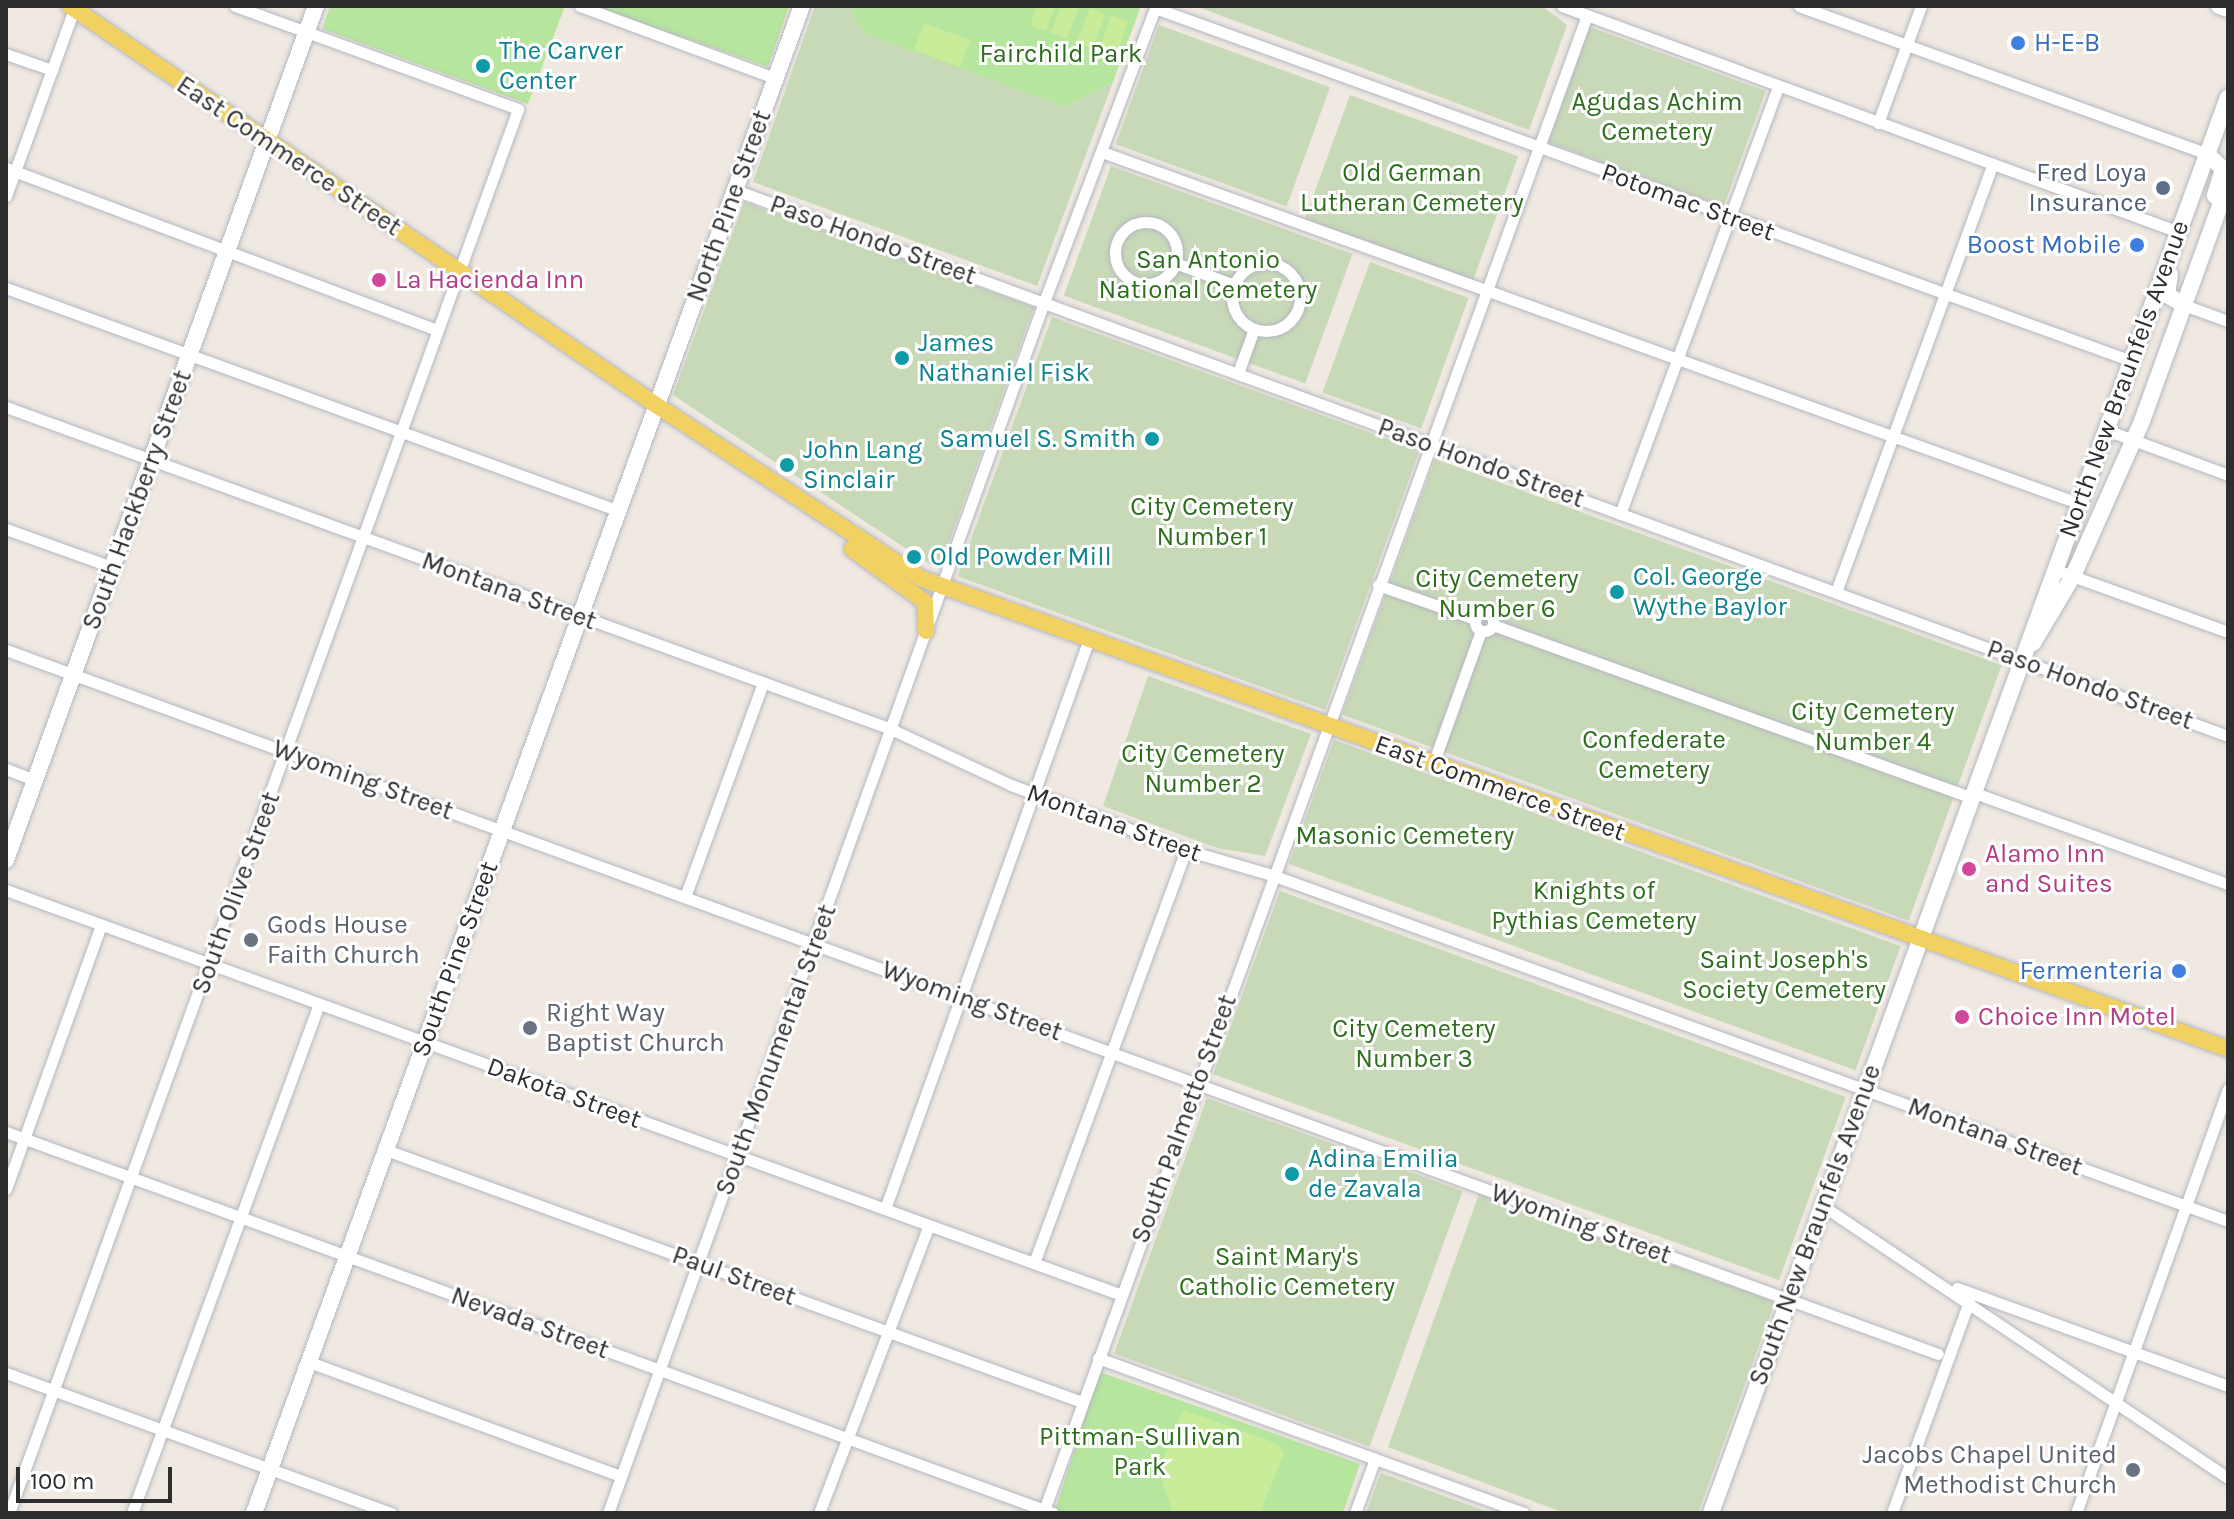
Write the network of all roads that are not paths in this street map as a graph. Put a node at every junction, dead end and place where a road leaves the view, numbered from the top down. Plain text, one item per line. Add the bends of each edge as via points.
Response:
1 (235, 6) edge
2 (316, 6) edge
3 (580, 6) edge
4 (802, 6) edge
5 (1562, 6) edge
6 (1799, 6) edge
7 (1921, 6) edge
8 (2219, 6) edge
9 (73, 7) edge
10 (1155, 7) edge
11 (2228, 9) edge
12 (1586, 18) junction
13 (307, 32) junction
14 (1906, 46) junction
15 (6, 54) edge
16 (52, 70) junction
17 (775, 78) junction
18 (1778, 87) junction
19 (2228, 97) edge
20 (1878, 123) junction
21 (268, 140) junction
22 (1538, 148) junction
23 (1102, 152) junction
24 (2207, 154) junction
25 (1993, 164) junction
26 (11, 169) edge
27 (2228, 184) edge
28 (735, 190) junction
29 (6, 196) edge
30 (2192, 196) junction
31 (2212, 202) junction
32 (1729, 216) junction
33 (2178, 234) junction
34 (228, 249) junction
35 (1175, 263) junction
36 (459, 271) junction
37 (1234, 285) junction
38 (6, 288) edge
39 (1487, 291) junction
40 (1945, 294) junction
41 (2187, 299) junction
42 (1044, 302) junction
43 (2228, 321) edge
44 (1254, 329) junction
45 (437, 330) junction
46 (189, 355) junction
47 (1676, 359) junction
48 (2132, 361) junction
49 (1238, 373) junction
50 (656, 405) junction
51 (6, 407) edge
52 (2106, 430) junction
53 (402, 431) junction
54 (1894, 436) junction
55 (2133, 440) junction
56 (1430, 444) junction
57 (151, 460) junction
58 (2228, 475) edge
59 (788, 493) junction
60 (2078, 503) junction
61 (619, 511) junction
62 (1620, 514) junction
63 (6, 529) edge
64 (365, 540) junction
65 (112, 567) junction
66 (2053, 569) junction
67 (2073, 576) junction
68 (1378, 585) junction
69 (943, 587) junction
70 (1836, 592) junction
71 (581, 616) junction
72 (1475, 619) junction
73 (1493, 625) junction
74 (926, 631) junction
75 (1481, 631) junction
76 (2228, 632) edge
77 (1089, 639) junction
78 (6, 650) edge
79 (2020, 661) junction
80 (73, 674) junction
81 (763, 683) junction
82 (1326, 725) junction
83 (891, 729) junction
84 (2228, 736) edge
85 (287, 753) junction
86 (1433, 764) junction
87 (6, 769) edge
88 (35, 780) junction
89 (1035, 794) junction
90 (1971, 794) junction
91 (502, 831) junction
92 (1186, 850) junction
93 (6, 860) edge
94 (1272, 875) junction
95 (2228, 884) edge
96 (6, 890) edge
97 (685, 897) junction
98 (101, 925) junction
99 (1918, 937) junction
100 (815, 944) junction
101 (210, 964) junction
102 (963, 997) junction
103 (319, 1004) junction
104 (425, 1042) junction
105 (2228, 1049) edge
106 (1110, 1051) junction
107 (1196, 1082) junction
108 (2228, 1089) edge
109 (1863, 1090) junction
110 (6, 1132) edge
111 (24, 1139) junction
112 (386, 1150) junction
113 (738, 1156) junction
114 (132, 1178) junction
115 (6, 1189) edge
116 (1823, 1206) junction
117 (2185, 1206) junction
118 (885, 1209) junction
119 (241, 1218) junction
120 (2228, 1221) edge
121 (929, 1225) junction
122 (347, 1256) junction
123 (699, 1263) junction
124 (1034, 1263) junction
125 (1937, 1282) junction
126 (1122, 1295) junction
127 (1789, 1300) junction
128 (1969, 1302) junction
129 (891, 1332) junction
130 (2134, 1352) junction
131 (1938, 1354) dead end
132 (1098, 1358) junction
133 (309, 1362) junction
134 (660, 1370) junction
135 (6, 1373) edge
136 (2228, 1386) edge
137 (54, 1391) junction
138 (2116, 1401) junction
139 (1082, 1402) junction
140 (163, 1430) junction
141 (847, 1439) junction
142 (1375, 1459) junction
143 (270, 1469) junction
144 (621, 1476) junction
145 (2228, 1478) edge
146 (1047, 1512) edge
147 (9, 1513) edge
148 (132, 1513) edge
149 (254, 1513) edge
150 (391, 1513) edge
151 (608, 1513) edge
152 (819, 1513) edge
153 (1355, 1513) edge
154 (1524, 1513) edge
155 (1711, 1513) edge
156 (1892, 1513) edge
157 (2076, 1513) edge

1 - 13 street
2 - 13 main road, South Hackberry Street
3 - 17 street
4 - 17 main road, North Pine Street
5 - 12 street
6 - 14 street
7 - 14 street
8 - 11 main road
9 - 16 street
9 - 21 main road, East Commerce Street
10 - 22 street, Potomac Street
10 - 23 street, South Monumental Street
12 - 18 street
12 - 22 street, South Palmetto Street
13 - 21 main road, South Hackberry Street
13 - 36 street, South Olive Street via 518,109
14 - 20 street
14 - 24 street
15 - 16 street
16 - 26 street
17 - 28 main road, North Pine Street
18 - 20 street
18 - 32 street
19 - 24 main road, North New Braunfels Avenue
20 - 25 street
21 - 34 main road, South Hackberry Street
21 - 36 main road, East Commerce Street
22 - 32 street, Potomac Street
22 - 39 street, South Palmetto Street
23 - 39 street
23 - 42 street, South Monumental Street
24 - 30 main road, North New Braunfels Avenue
24 - 31 main road via 2223,169
25 - 33 street
25 - 40 street
26 - 29 street
26 - 34 street
27 - 41 main road, North New Braunfels Avenue
28 - 42 street, Paso Hondo Street
28 - 50 main road, North Pine Street
30 - 31 main road via 2205,187
30 - 33 main road, North New Braunfels Avenue
31 - 41 main road via 2188,274
32 - 40 street, Potomac Street
32 - 47 street
33 - 41 main road via 2165,286 2167,295
33 - 48 main road, North New Braunfels Avenue
34 - 45 street
34 - 46 main road, South Hackberry Street
35 - 35 street via 1171,235 1155,224 1127,229 1116,245 1122,272 1137,282 1164,278
35 - 37 street
36 - 45 street, South Olive Street
36 - 50 main road, East Commerce Street
37 - 44 street via 1235,311
37 - 44 street via 1247,268 1267,263 1285,269 1297,283 1300,300 1294,317 1272,331
38 - 46 street
39 - 47 street
39 - 56 street, South Palmetto Street
40 - 48 street, Potomac Street
40 - 54 street
41 - 43 street
41 - 55 main road, North New Braunfels Avenue
42 - 49 street, Paso Hondo Street
42 - 69 street, South Monumental Street
44 - 49 street
45 - 53 street, South Olive Street
46 - 53 street
46 - 57 main road, South Hackberry Street
47 - 54 street
47 - 62 street
48 - 52 main road, North New Braunfels Avenue
49 - 56 street, Paso Hondo Street
50 - 59 main road, East Commerce Street
50 - 61 main road, South Pine Street
51 - 57 street, Montana Street
52 - 55 street
52 - 60 main road, North New Braunfels Avenue
53 - 61 street
53 - 64 street, South Olive Street
54 - 60 street
54 - 70 street
55 - 58 street
55 - 67 main road, North New Braunfels Avenue
56 - 62 street, Paso Hondo Street
56 - 68 street, South Palmetto Street
57 - 64 street, Montana Street
57 - 65 main road, South Hackberry Street
59 - 69 main road, East Commerce Street via 895,565
59 - 74 main road, East Commerce Street via 817,524 925,602
60 - 66 main road, North New Braunfels Avenue
61 - 71 main road, South Pine Street
62 - 70 street, Paso Hondo Street
63 - 65 street
64 - 71 street, Montana Street
64 - 85 street, South Olive Street
65 - 80 main road, South Hackberry Street
66 - 67 street
66 - 79 main road, North New Braunfels Avenue
67 - 76 street
67 - 79 main road, North New Braunfels Avenue
68 - 72 street
68 - 82 street, South Palmetto Street
69 - 74 street, South Monumental Street
69 - 77 main road, East Commerce Street
70 - 79 street, Paso Hondo Street
71 - 81 street, Montana Street
71 - 91 main road, South Pine Street
72 - 73 street via 1488,613
72 - 75 street
73 - 75 street
73 - 90 street
74 - 83 street, South Monumental Street
75 - 86 street
77 - 82 main road, East Commerce Street
77 - 89 street
78 - 80 street, Wyoming Street
79 - 84 street, Paso Hondo Street
79 - 90 main road, North New Braunfels Avenue
80 - 85 street, Wyoming Street
80 - 88 main road, South Hackberry Street
81 - 83 street, Montana Street
81 - 97 street
82 - 86 main road, East Commerce Street
82 - 94 street, South Palmetto Street
83 - 89 street, Montana Street
83 - 100 street, South Monumental Street
85 - 91 street, Wyoming Street
85 - 101 street, South Olive Street
86 - 99 main road, East Commerce Street
87 - 88 street
88 - 93 main road, South Hackberry Street
89 - 92 street, Montana Street
89 - 102 street
90 - 95 street
90 - 99 main road, North New Braunfels Avenue
91 - 97 street, Wyoming Street
91 - 104 main road, South Pine Street
92 - 94 street, Montana Street
92 - 106 street
94 - 107 street, South Palmetto Street
94 - 109 street, Montana Street
96 - 98 street, Dakota Street
97 - 100 street, Wyoming Street
98 - 101 street, Dakota Street
98 - 111 street
99 - 105 main road, East Commerce Street
99 - 109 main road, South New Braunfels Avenue
100 - 102 street, Wyoming Street
100 - 113 street, South Monumental Street
101 - 103 street, Dakota Street
101 - 114 street, South Olive Street
102 - 106 street, Wyoming Street
102 - 118 street
103 - 104 street, Dakota Street
103 - 119 street
104 - 112 main road, South Pine Street
104 - 113 street, Dakota Street
106 - 107 street, Wyoming Street
106 - 124 street
107 - 126 street, South Palmetto Street
107 - 127 street, Wyoming Street
108 - 117 street
109 - 116 main road, South New Braunfels Avenue
109 - 117 street, Montana Street
110 - 111 street, Nevada Street
111 - 114 street, Nevada Street
111 - 115 street
112 - 122 main road, South Pine Street
112 - 123 street, Paul Street
113 - 118 street, Dakota Street
113 - 123 street, South Monumental Street
114 - 119 street, Nevada Street
114 - 137 street, South Olive Street
116 - 125 street
116 - 127 main road, South New Braunfels Avenue
117 - 120 street, Montana Street
117 - 130 street
118 - 121 street, Dakota Street
119 - 122 street, Nevada Street
119 - 140 street
121 - 124 street, Dakota Street
121 - 129 street
122 - 133 main road, South Pine Street
122 - 134 street, Nevada Street
123 - 129 street, Paul Street
123 - 134 street, South Monumental Street
124 - 126 street, Dakota Street
125 - 128 street
125 - 130 street
126 - 132 street, South Palmetto Street
127 - 131 street, Wyoming Street
127 - 155 main road, South New Braunfels Avenue
128 - 138 street
128 - 156 street
129 - 139 street, Paul Street
129 - 141 street
130 - 136 street
130 - 138 street
132 - 139 street, South Palmetto Street
132 - 142 street
133 - 143 main road, South Pine Street
133 - 144 street
134 - 141 street, Nevada Street
134 - 144 street, South Monumental Street
135 - 137 street
137 - 140 street
137 - 147 street, South Olive Street
138 - 145 street
138 - 157 street
139 - 146 street, South Palmetto Street
140 - 143 street
140 - 148 street
141 - 146 street, Nevada Street
141 - 152 street
142 - 153 street
142 - 154 street
143 - 149 main road, South Pine Street
143 - 150 street
144 - 151 street, South Monumental Street

